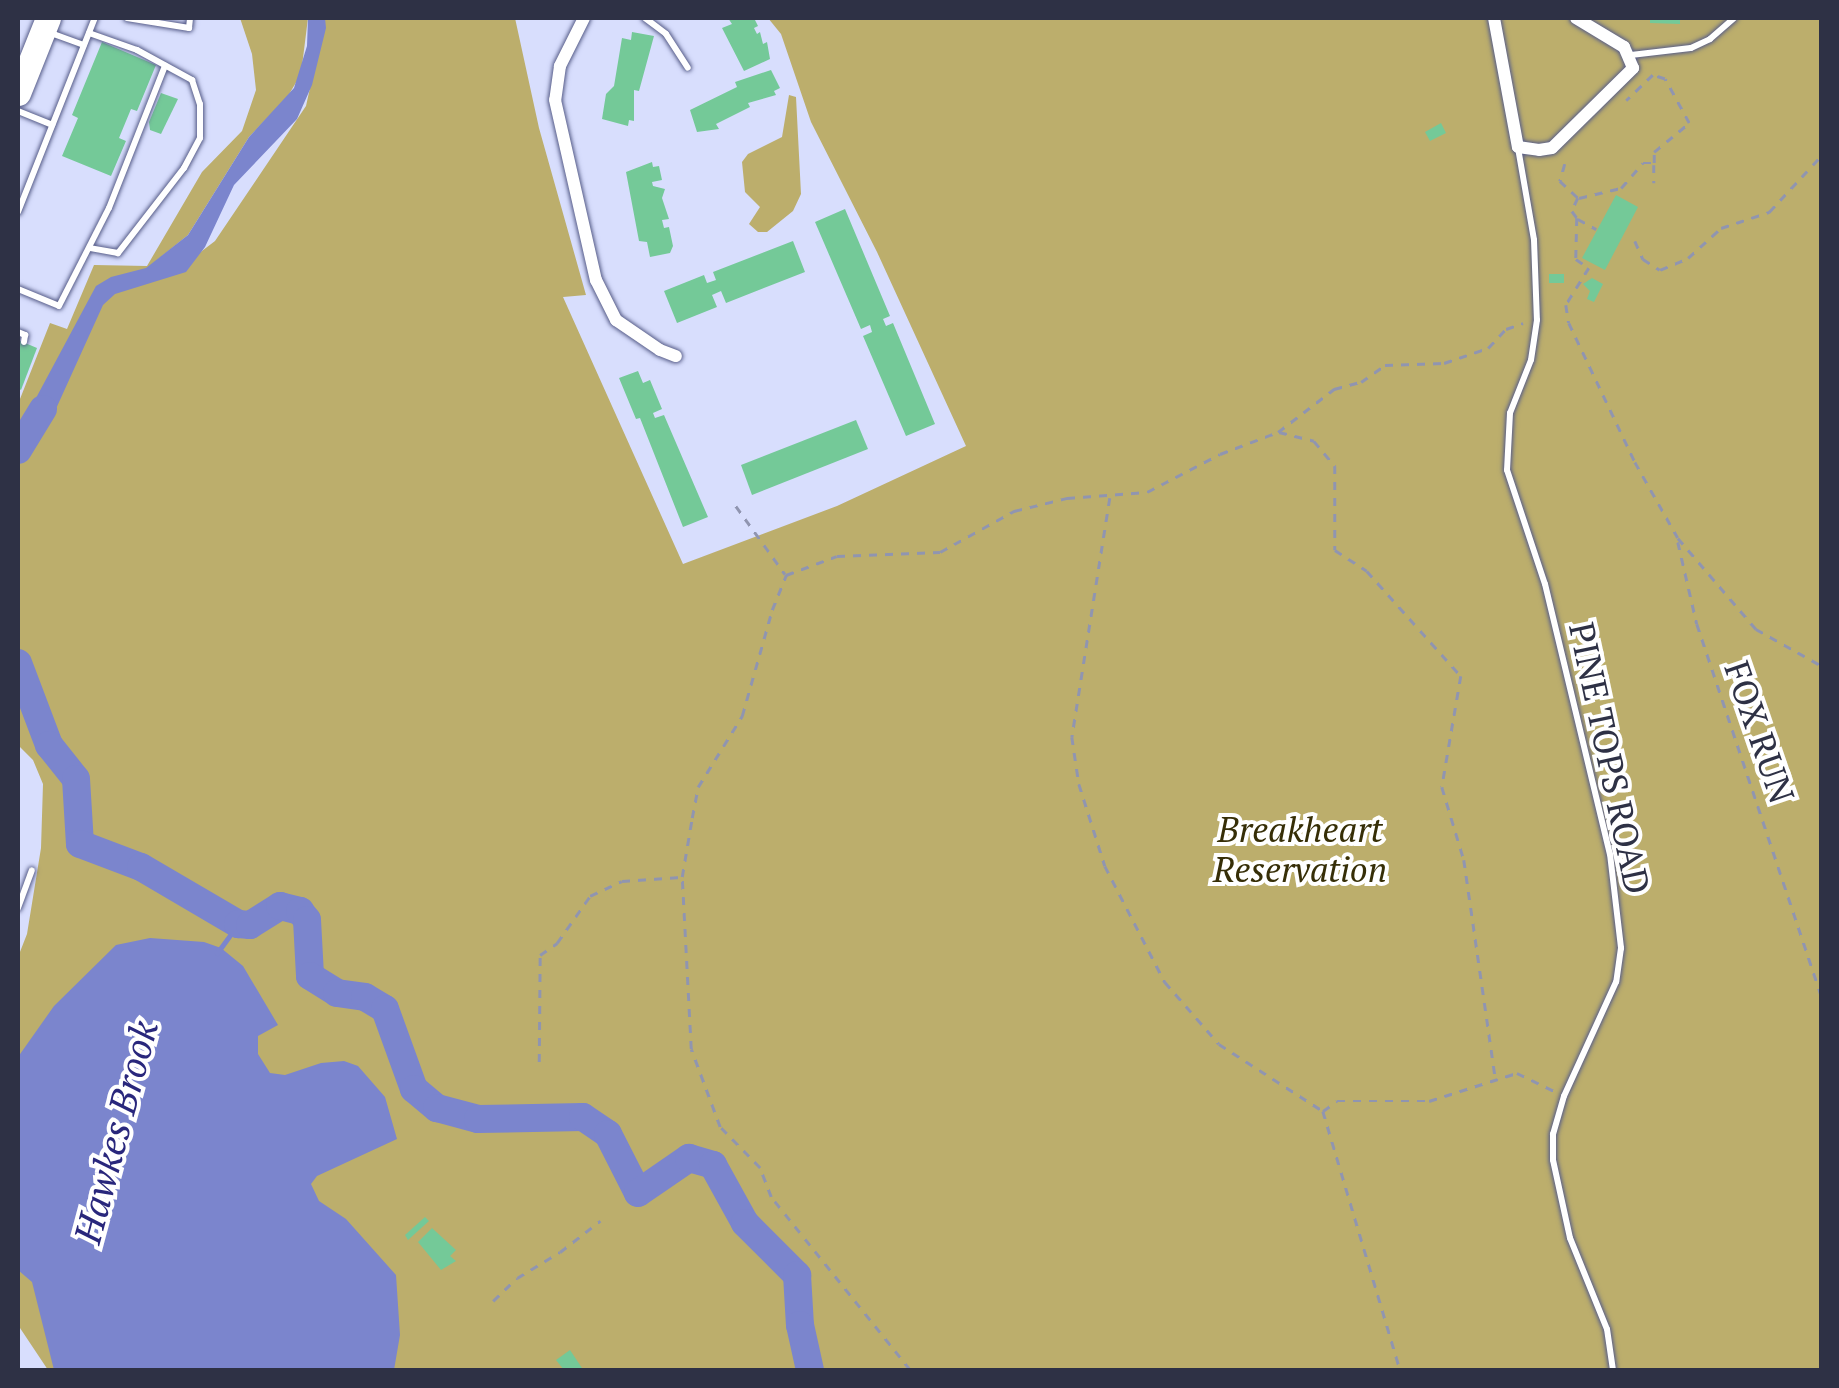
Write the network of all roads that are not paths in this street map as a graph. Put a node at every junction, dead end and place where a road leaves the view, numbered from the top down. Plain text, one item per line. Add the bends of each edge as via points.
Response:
1 (95, 18) edge
2 (127, 18) edge
3 (190, 18) edge
4 (584, 18) edge
5 (645, 18) edge
6 (1494, 18) edge
7 (1576, 18) edge
8 (1734, 18) edge
9 (45, 24) edge
10 (89, 33) junction
11 (84, 45) junction
12 (1630, 55) junction
13 (165, 66) junction
14 (688, 68) dead end
15 (18, 93) edge
16 (18, 111) edge
17 (52, 126) junction
18 (1518, 146) junction
19 (18, 207) edge
20 (90, 248) junction
21 (18, 289) edge
22 (18, 332) edge
23 (24, 342) dead end
24 (676, 356) dead end
25 (32, 870) dead end
26 (18, 908) edge
27 (1613, 1370) edge

1 - 10 lane
2 - 3 lane via 189,28
4 - 24 street via 560,66 555,100 596,280 616,320
5 - 14 lane
6 - 18 street
7 - 12 street
8 - 12 lane via 1691,48
9 - 11 lane
9 - 15 highway
10 - 11 lane
10 - 13 lane
11 - 17 lane
12 - 18 street via 1630,73 1552,148
13 - 20 lane
13 - 20 lane via 192,80 200,138 118,253
16 - 17 lane
17 - 19 lane
18 - 27 lane, PINE TOPS ROAD via 1534,240 1537,320 1510,413 1508,470 1545,584 1610,854 1621,948 1616,982 1553,1134 1558,1196 1608,1329
20 - 21 lane via 59,306
22 - 23 lane
25 - 26 lane

